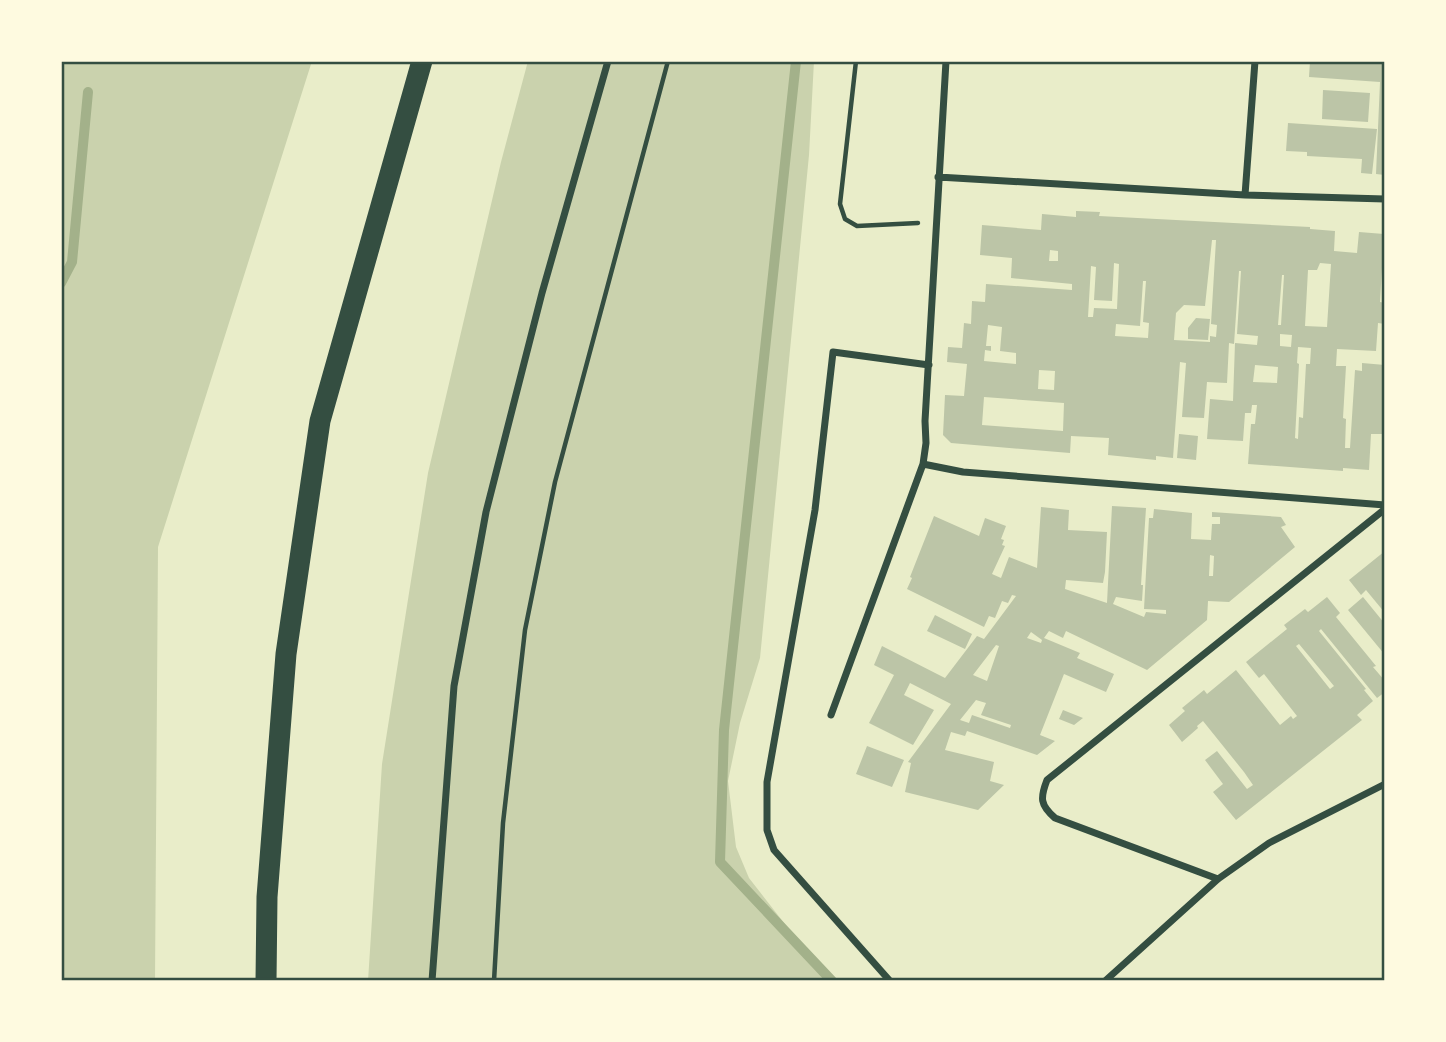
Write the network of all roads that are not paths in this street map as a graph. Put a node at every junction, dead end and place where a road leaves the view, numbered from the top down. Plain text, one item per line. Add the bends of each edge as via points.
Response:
1 (422, 61) edge
2 (608, 61) edge
3 (946, 61) edge
4 (1255, 61) edge
5 (939, 177) junction
6 (1245, 195) junction
7 (1385, 199) edge
8 (929, 365) junction
9 (923, 464) junction
10 (1385, 507) edge
11 (831, 715) dead end
12 (1385, 784) edge
13 (1218, 879) junction
14 (266, 981) edge
15 (432, 981) edge
16 (890, 981) edge
17 (1105, 981) edge

1 - 14 highway via 320,421 286,654 267,897
2 - 15 street via 486,512 454,686
3 - 5 street
4 - 6 street
5 - 6 street
5 - 8 street
6 - 7 street
8 - 9 street
8 - 16 street via 833,352 815,510 768,782 767,830 774,850
9 - 10 street via 963,472
9 - 11 street
10 - 13 street via 1047,780 1041,796 1043,807 1055,818
12 - 13 street via 1269,843
13 - 17 street

